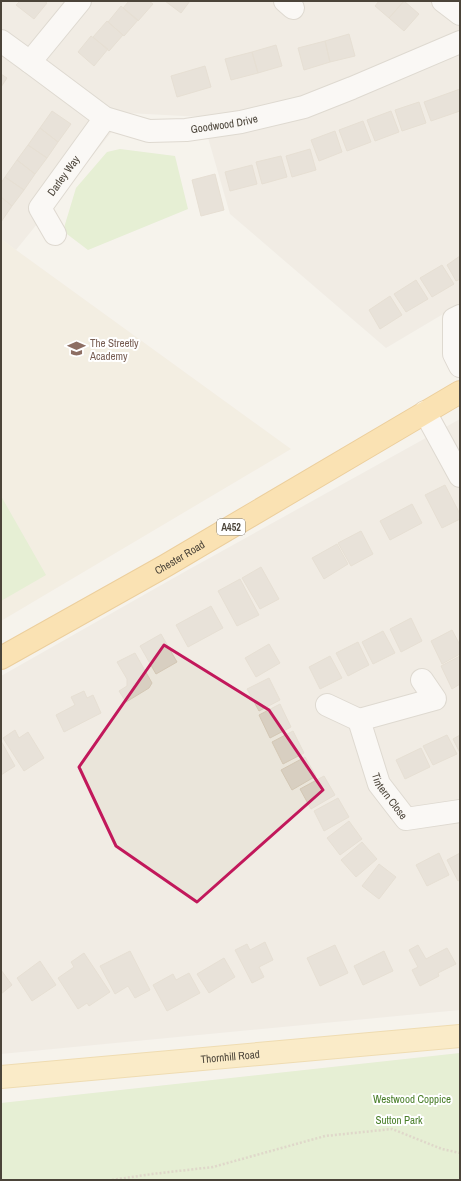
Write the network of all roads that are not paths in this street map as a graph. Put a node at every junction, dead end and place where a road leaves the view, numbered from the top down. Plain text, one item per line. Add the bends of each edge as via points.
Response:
1 (80, 1) edge
2 (443, 1) edge
3 (460, 14) edge
4 (1, 41) edge
5 (460, 42) edge
6 (30, 62) junction
7 (105, 118) junction
8 (55, 234) dead end
9 (460, 316) edge
10 (460, 366) edge
11 (460, 392) edge
12 (425, 412) junction
13 (460, 476) edge
14 (1, 658) edge
15 (422, 680) dead end
16 (327, 705) dead end
17 (359, 720) junction
18 (460, 811) edge
19 (460, 1036) edge
20 (1, 1077) edge

1 - 6 street
2 - 3 street
4 - 6 street, Goodwood Drive
5 - 7 street, Goodwood Drive via 304,107 241,122 186,130 149,131
6 - 7 street, Goodwood Drive
7 - 8 street, Darley Way via 40,208
9 - 10 street via 454,319 454,354
11 - 12 highway, Chester Road / A452
12 - 13 street
12 - 14 highway, Chester Road / A452 via 165,566
15 - 17 street via 435,699
16 - 17 street
17 - 18 street, Tintern Close via 379,784 406,819
19 - 20 main road, Thornhill Road

